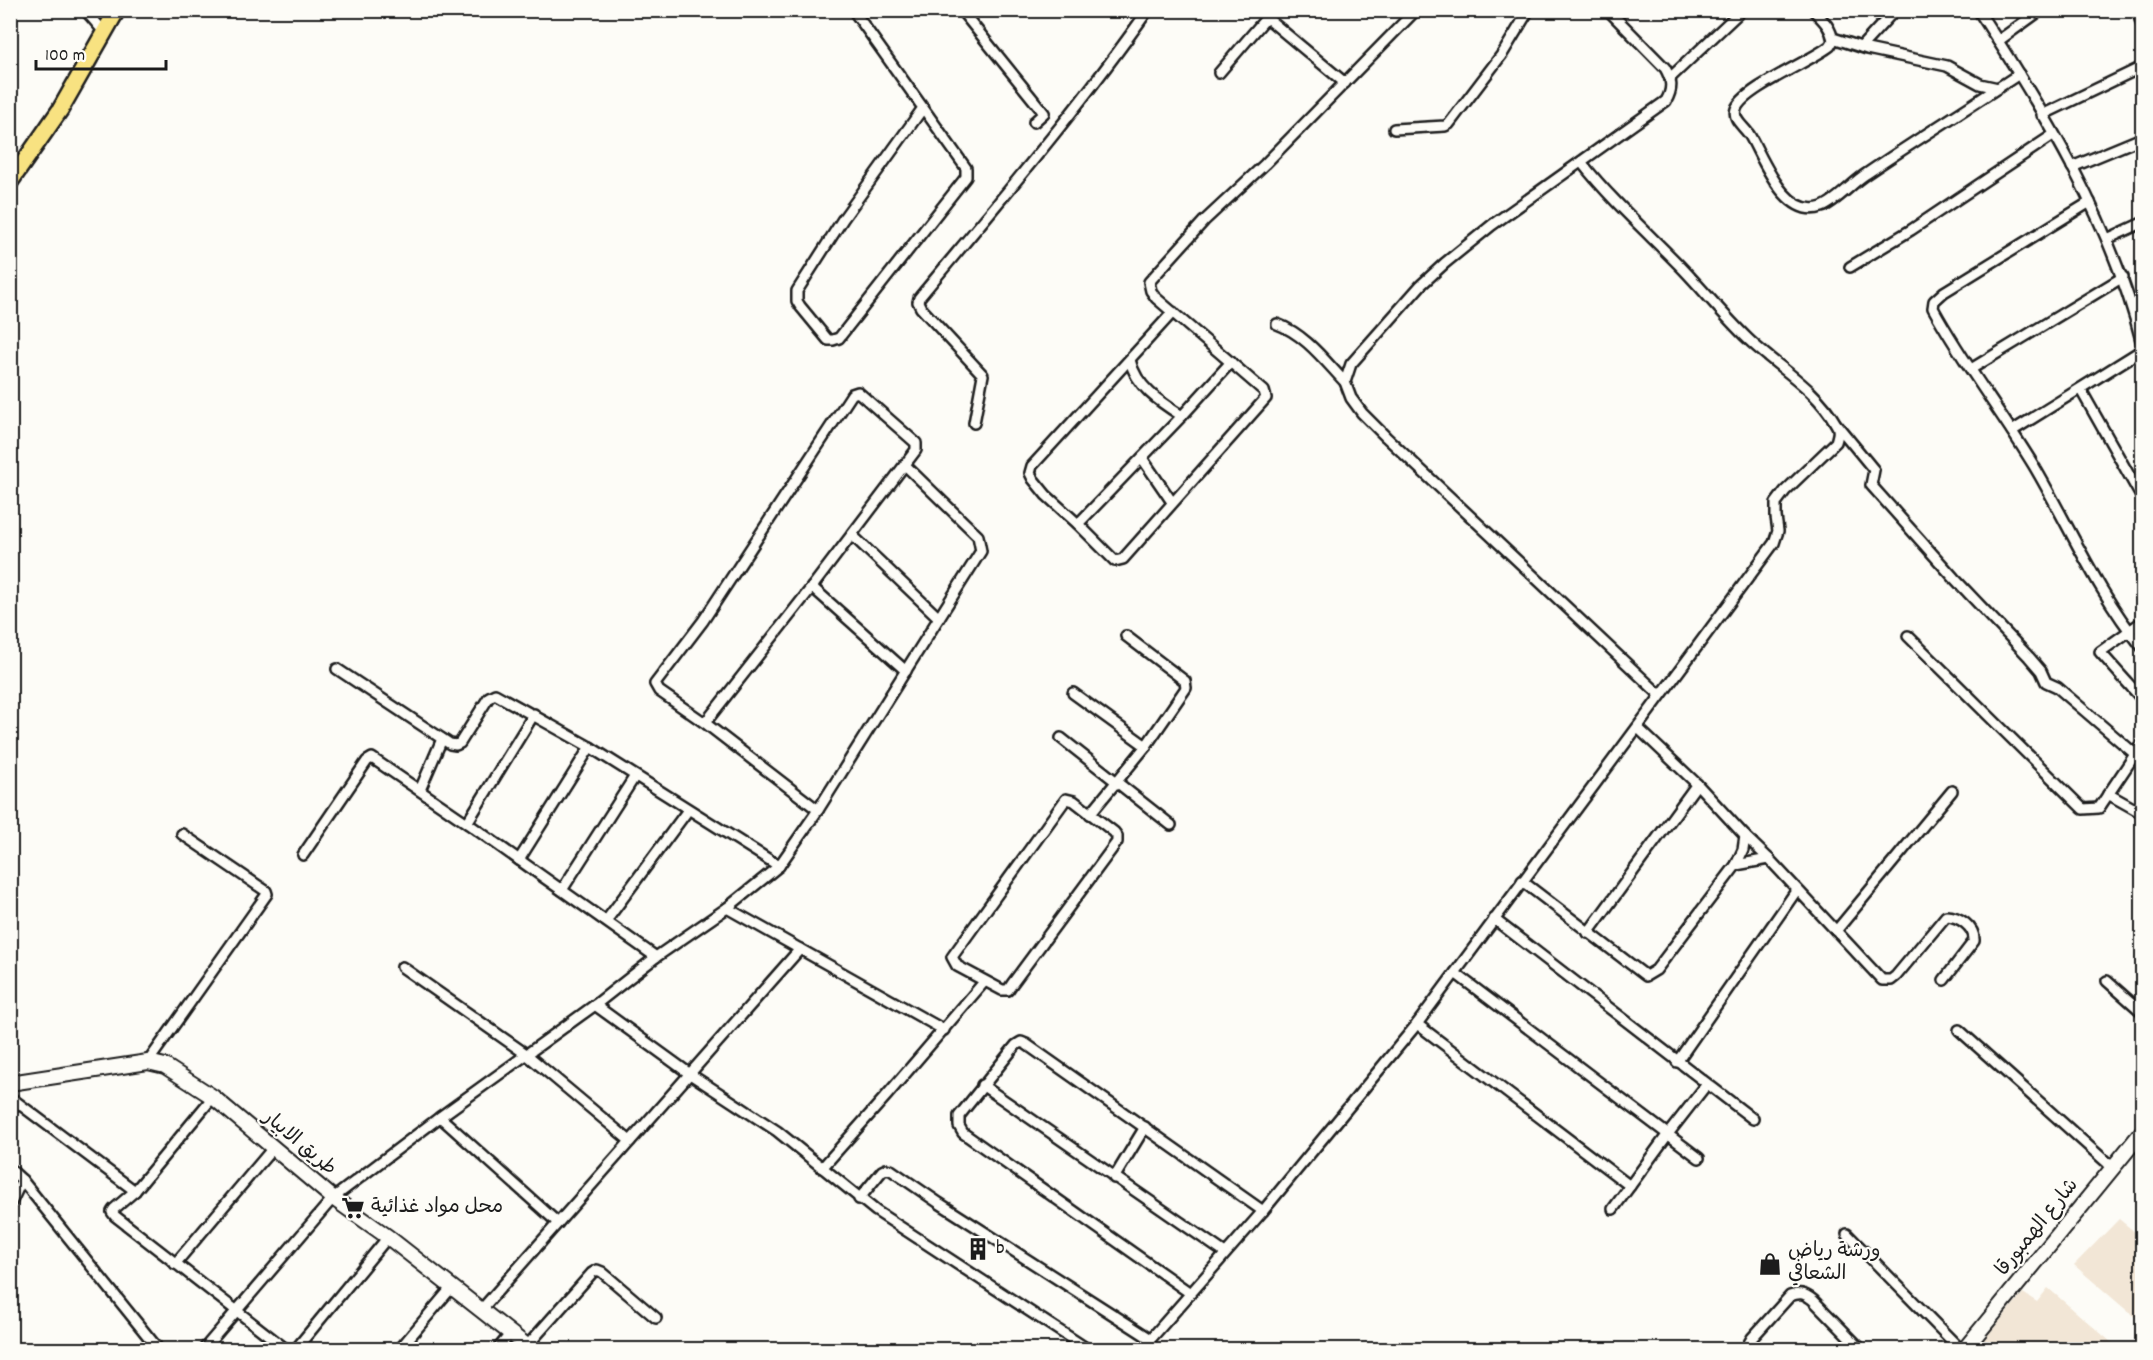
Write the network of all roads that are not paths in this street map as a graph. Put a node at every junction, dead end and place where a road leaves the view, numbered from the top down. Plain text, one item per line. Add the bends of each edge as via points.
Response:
1 (85, 10) edge
2 (117, 10) edge
3 (853, 10) edge
4 (961, 10) edge
5 (1148, 10) edge
6 (1416, 10) edge
7 (1529, 10) edge
8 (1608, 10) edge
9 (1742, 10) edge
10 (1813, 10) edge
11 (1894, 10) edge
12 (1978, 10) edge
13 (2041, 10) edge
14 (2137, 10) edge
15 (1270, 14) edge
16 (2142, 25) edge
17 (105, 33) junction
18 (1833, 38) junction
19 (1998, 40) junction
20 (1861, 47) junction
21 (2142, 66) edge
22 (1219, 73) dead end
23 (2019, 74) junction
24 (1670, 78) junction
25 (1345, 83) junction
26 (1998, 88) junction
27 (923, 108) junction
28 (2043, 116) junction
29 (1034, 122) dead end
30 (1394, 129) dead end
31 (2054, 135) junction
32 (2142, 138) edge
33 (1582, 163) junction
34 (2072, 167) junction
35 (10, 182) edge
36 (2090, 202) junction
37 (2142, 223) edge
38 (2107, 239) junction
39 (1850, 267) dead end
40 (2122, 277) junction
41 (1173, 312) junction
42 (1277, 324) dead end
43 (2142, 344) edge
44 (2142, 350) edge
45 (1130, 360) junction
46 (1232, 362) junction
47 (1971, 369) junction
48 (1345, 382) junction
49 (2081, 390) junction
50 (1182, 416) junction
51 (974, 423) dead end
52 (1837, 425) junction
53 (2012, 431) junction
54 (1142, 458) junction
55 (905, 465) junction
56 (2142, 498) edge
57 (1172, 502) junction
58 (1078, 524) junction
59 (852, 535) junction
60 (812, 587) junction
61 (939, 618) junction
62 (2142, 622) edge
63 (2129, 631) junction
64 (1126, 636) dead end
65 (1908, 636) dead end
66 (2142, 647) edge
67 (337, 669) dead end
68 (906, 671) junction
69 (1073, 693) dead end
70 (1660, 695) junction
71 (2142, 699) edge
72 (534, 714) junction
73 (705, 723) junction
74 (1638, 728) junction
75 (1061, 738) dead end
76 (442, 739) junction
77 (2142, 744) edge
78 (1146, 746) junction
79 (590, 747) junction
80 (2135, 754) junction
81 (635, 776) junction
82 (1116, 781) junction
83 (1697, 784) junction
84 (420, 790) junction
85 (1952, 791) dead end
86 (2108, 794) junction
87 (688, 810) junction
88 (818, 810) junction
89 (2142, 813) edge
90 (1090, 814) junction
91 (467, 823) junction
92 (1171, 825) dead end
93 (182, 834) dead end
94 (1745, 836) junction
95 (303, 855) dead end
96 (1769, 859) junction
97 (519, 860) junction
98 (1736, 865) junction
99 (779, 866) junction
100 (1522, 881) junction
101 (562, 890) junction
102 (1794, 894) dead end
103 (727, 908) junction
104 (1494, 918) junction
105 (606, 921) junction
106 (1836, 931) junction
107 (1588, 933) junction
108 (800, 949) junction
109 (656, 957) junction
110 (402, 967) dead end
111 (1455, 973) junction
112 (1944, 980) dead end
113 (2107, 981) dead end
114 (984, 982) junction
115 (595, 1005) junction
116 (2142, 1012) edge
117 (1417, 1024) junction
118 (944, 1029) junction
119 (1959, 1030) dead end
120 (526, 1054) junction
121 (148, 1062) junction
122 (1677, 1062) junction
123 (690, 1074) junction
124 (10, 1083) edge
125 (1707, 1084) junction
126 (982, 1085) junction
127 (10, 1097) edge
128 (213, 1097) junction
129 (440, 1117) junction
130 (1754, 1119) dead end
131 (1145, 1128) junction
132 (1668, 1134) junction
133 (2141, 1137) edge
134 (630, 1141) junction
135 (273, 1148) junction
136 (1699, 1158) dead end
137 (822, 1168) junction
138 (2113, 1168) junction
139 (10, 1169) edge
140 (1114, 1178) junction
141 (22, 1180) junction
142 (1630, 1186) junction
143 (135, 1191) junction
144 (333, 1198) junction
145 (859, 1199) junction
146 (10, 1205) edge
147 (1613, 1209) dead end
148 (1263, 1211) junction
149 (558, 1223) junction
150 (1847, 1234) dead end
151 (388, 1238) junction
152 (1225, 1253) junction
153 (175, 1264) junction
154 (452, 1287) junction
155 (1190, 1293) junction
156 (236, 1310) junction
157 (481, 1310) junction
158 (656, 1318) dead end
159 (511, 1333) junction
160 (1151, 1339) junction
161 (529, 1348) edge
162 (159, 1350) edge
163 (203, 1350) edge
164 (287, 1350) edge
165 (295, 1350) edge
166 (399, 1350) edge
167 (497, 1350) edge
168 (1089, 1350) edge
169 (1141, 1350) edge
170 (1749, 1350) edge
171 (1862, 1350) edge
172 (1962, 1350) edge

1 - 17 street
2 - 17 main road
3 - 27 street
4 - 29 street via 1044,113
5 - 51 street via 1059,130 919,297 921,308 983,375
6 - 25 street
7 - 30 street via 1503,53 1449,124
8 - 24 street via 1665,68
9 - 24 street
10 - 18 street
11 - 20 street
12 - 19 street
13 - 19 street
14 - 16 street
15 - 22 street
15 - 25 street
17 - 35 main road via 60,110
18 - 20 street
18 - 26 street via 1823,52 1767,81 1738,104 1735,112 1782,192 1803,206 1823,206
19 - 23 street
20 - 26 street via 1947,66 1980,84
21 - 28 street
23 - 26 street
23 - 28 street
24 - 33 street via 1666,101
25 - 41 street via 1204,221 1149,282 1156,298
27 - 27 street via 966,168 966,177 839,338 828,340 800,306 798,291 843,219
28 - 31 street
31 - 34 street
31 - 39 street
32 - 34 street
33 - 48 street via 1492,225 1421,285 1351,364
33 - 52 street via 1733,325 1800,382
34 - 36 street
36 - 38 street
36 - 47 street via 1934,301 1933,308
37 - 38 street
38 - 40 street
40 - 43 street
40 - 47 street
41 - 45 street
41 - 46 street
42 - 48 street via 1299,335
44 - 49 street
45 - 50 street via 1141,384
45 - 58 street via 1032,466 1033,479
46 - 50 street
46 - 57 street via 1264,391 1266,398
47 - 53 street
48 - 70 street via 1356,405 1386,437
49 - 53 street
49 - 56 street
50 - 54 street
52 - 70 street via 1836,442 1776,503 1778,531 1774,543
52 - 80 street via 1874,470 1871,485 2029,657 2046,681
53 - 63 street
54 - 57 street
54 - 58 street
55 - 59 street
55 - 61 street via 967,524 981,545
55 - 73 street via 916,450 916,443 858,392 852,394 703,621 655,684 659,691
57 - 58 street via 1118,561
59 - 60 street
59 - 61 street
60 - 68 street
60 - 73 street
61 - 68 street
62 - 63 street
63 - 66 street
63 - 71 street via 2100,652
64 - 78 street via 1187,684
65 - 86 street via 2083,809 2099,808
67 - 76 street
68 - 88 street
69 - 78 street
70 - 74 street
72 - 76 street via 495,693 460,743 450,744
72 - 79 street
72 - 91 street
73 - 88 street
74 - 83 street
74 - 100 street
75 - 82 street
76 - 84 street
77 - 80 street
78 - 82 street
79 - 81 street
79 - 97 street
80 - 86 street
81 - 87 street
81 - 101 street
82 - 90 street
82 - 92 street
83 - 94 street
83 - 107 street
84 - 91 street
84 - 95 street via 372,758
85 - 106 street
86 - 89 street
87 - 99 street
87 - 105 street
88 - 99 street
90 - 114 street via 1118,836 1117,842 1008,990
90 - 114 street via 1072,799 1062,802 952,957 957,966
91 - 97 street
93 - 121 street via 267,894
94 - 96 street
94 - 98 street
96 - 98 street
96 - 106 street
97 - 101 street
98 - 107 street via 1656,970 1646,976
99 - 103 street
100 - 104 street
100 - 107 street
101 - 105 street
102 - 122 street
103 - 108 street
103 - 109 street
104 - 111 street
104 - 122 street
105 - 109 street
106 - 112 street via 1874,973 1887,981 1896,976 1941,919 1955,917 1975,938
108 - 118 street
108 - 123 street
109 - 115 street
110 - 120 street
111 - 117 street
111 - 132 street
113 - 116 street
114 - 118 street
115 - 120 street
115 - 123 street
117 - 142 street
117 - 148 street
118 - 137 street
119 - 138 street
120 - 129 street
120 - 134 street
121 - 124 main road
121 - 128 main road, طريق الابيار via 165,1066
122 - 125 street
123 - 134 street
123 - 137 street via 777,1131
125 - 130 street
125 - 132 street
126 - 131 street via 1021,1042
126 - 140 street
126 - 155 street via 959,1116 958,1126 963,1133
127 - 143 street
128 - 135 main road, طريق الابيار
128 - 143 street
129 - 144 street
129 - 149 street
131 - 140 street
131 - 148 street
132 - 136 street
132 - 142 street
133 - 138 main road, شارع الهمبورقا
134 - 149 street
135 - 144 main road, طريق الابيار
135 - 153 street
137 - 145 street
138 - 172 main road, شارع الهمبورقا
139 - 141 street
140 - 152 street
141 - 146 street
141 - 162 street
142 - 147 street
143 - 153 street via 112,1212
144 - 151 main road, طريق الابيار
144 - 156 street
145 - 160 street via 882,1171 891,1170
145 - 168 street
148 - 152 street
149 - 157 street
150 - 172 street
151 - 154 main road, طريق الابيار
151 - 165 street
152 - 155 street
153 - 156 street
154 - 157 main road, طريق الابيار
154 - 166 street
155 - 160 street
156 - 163 street
156 - 164 street
157 - 159 main road, طريق الابيار
158 - 161 street via 597,1270
159 - 161 main road, طريق الابيار
159 - 167 street
160 - 169 street
170 - 171 street via 1752,1338 1790,1296 1798,1293 1813,1299

